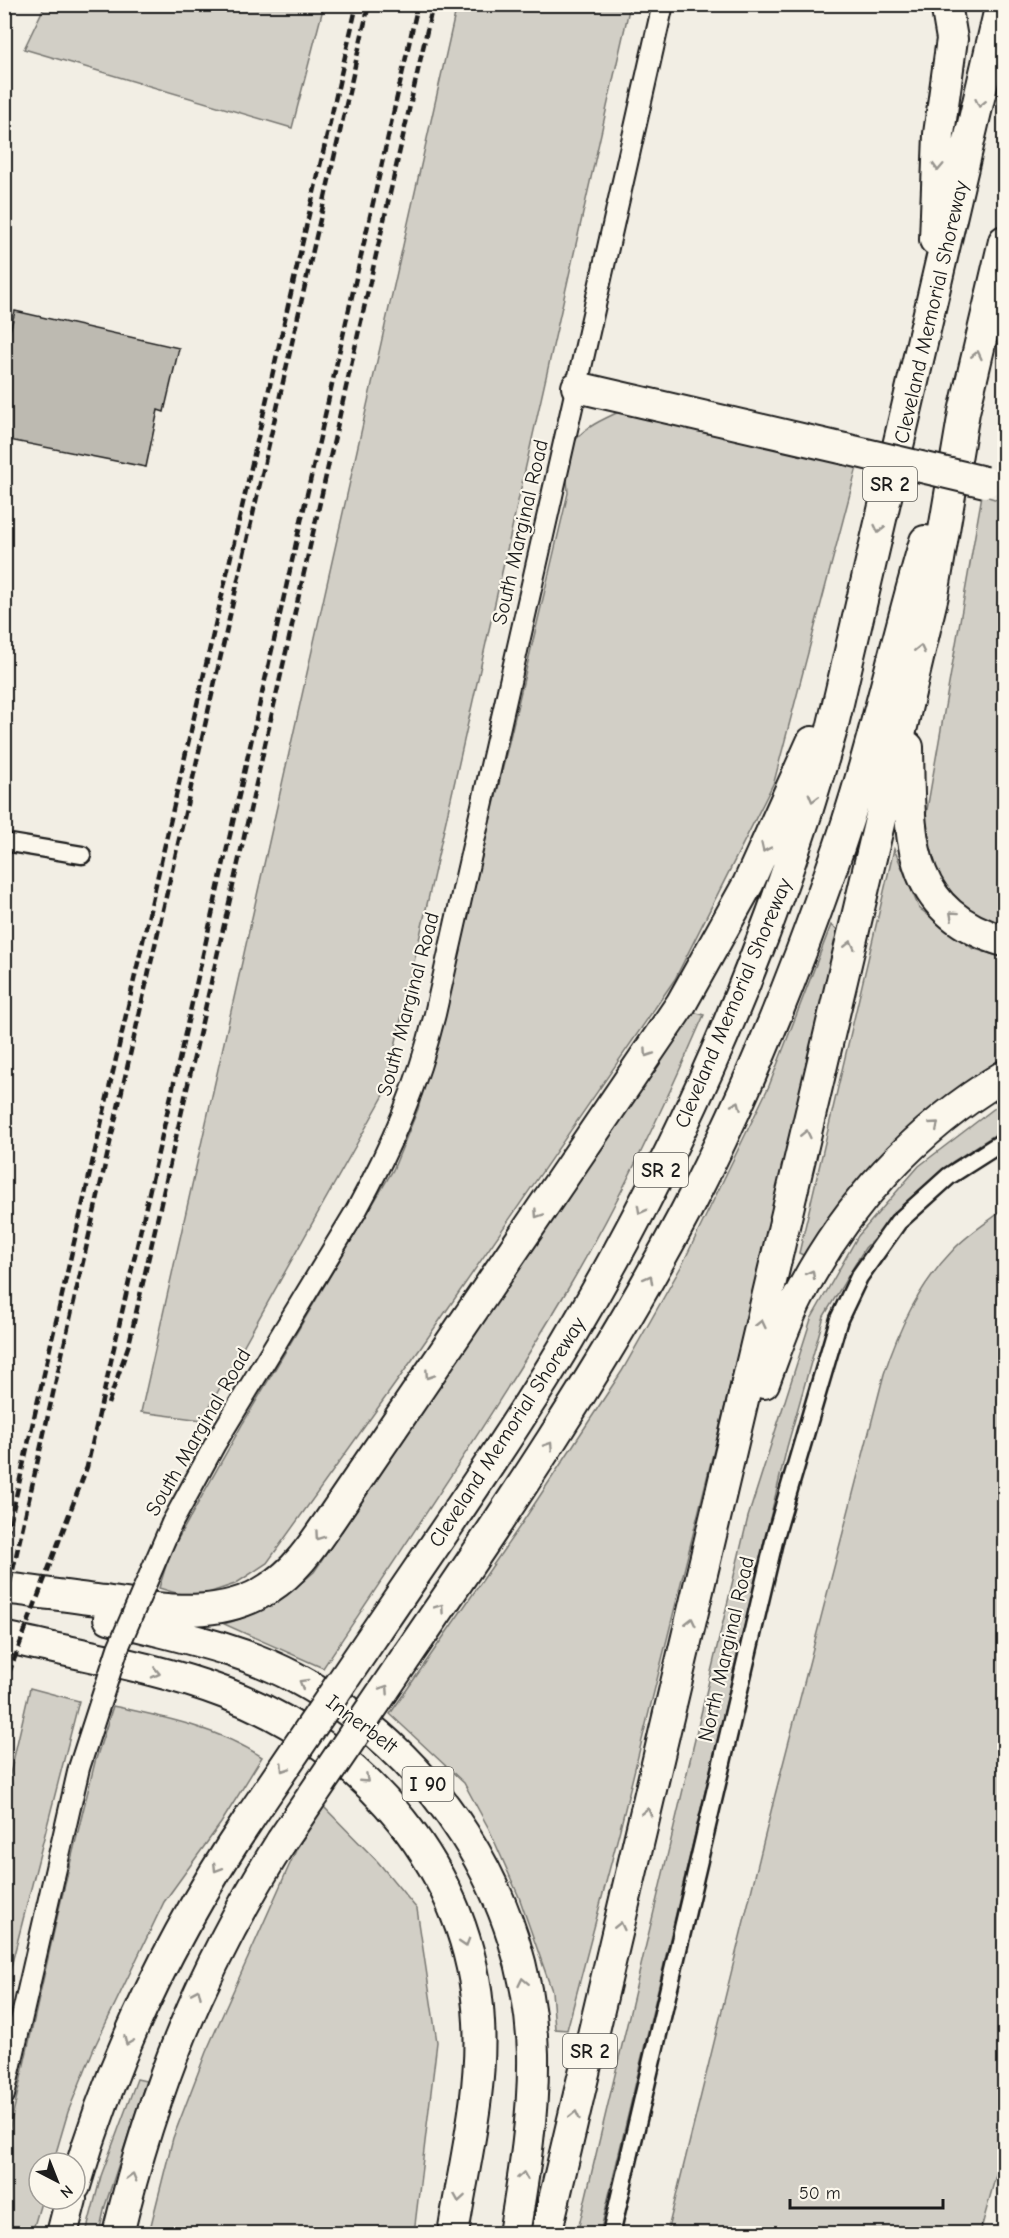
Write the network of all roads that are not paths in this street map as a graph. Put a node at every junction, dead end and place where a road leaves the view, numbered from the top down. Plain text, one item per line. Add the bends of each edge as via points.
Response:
1 (663, 4) edge
2 (946, 4) edge
3 (1001, 4) edge
4 (1005, 241) edge
5 (932, 309) junction
6 (577, 387) junction
7 (964, 412) junction
8 (995, 485) edge
9 (848, 660) junction
10 (906, 704) junction
11 (4, 842) edge
12 (82, 855) dead end
13 (1005, 941) edge
14 (1005, 1076) edge
15 (1005, 1142) edge
16 (719, 1504) junction
17 (4, 1589) edge
18 (4, 1637) edge
19 (4, 2096) edge
20 (87, 2151) edge
21 (68, 2211) edge
22 (62, 2234) edge
23 (118, 2234) edge
24 (453, 2234) edge
25 (514, 2234) edge
26 (546, 2234) edge
27 (611, 2234) edge

1 - 6 street, South Marginal Road
2 -> 5 highway via 952,39 939,134
3 -> 5 highway, Cleveland Memorial Shoreway / SR 2
7 -> 4 highway, SR 2
5 -> 9 highway, Cleveland Memorial Shoreway / SR 2
6 - 8 highway, bridge
6 - 19 street, South Marginal Road, bridge via 413,1092 356,1211 215,1444 172,1523 118,1648 79,1768
10 -> 7 highway, SR 2 via 933,595
23 -> 7 highway, bridge via 148,2125 187,2018 222,1943 281,1842 573,1408 655,1268 719,1144 778,1008 832,868
9 -> 17 highway via 748,884 686,995 300,1561 255,1597 204,1610 164,1610
9 -> 20 highway, Cleveland Memorial Shoreway / SR 2, bridge via 832,729 788,874 733,1014 673,1147 550,1370 193,1906 148,1994
13 -> 10 highway via 962,923 939,902 919,870 910,830
16 -> 10 highway, SR 2
11 - 12 street
16 -> 14 highway via 787,1322 839,1229 906,1152 956,1108
15 - 27 street, North Marginal Road via 949,1176 898,1222 865,1267 839,1319 775,1537
26 -> 16 highway, SR 2
25 -> 17 highway, Innerbelt / I 90 via 533,2090 529,2013 513,1941 499,1900 447,1807 401,1754 293,1677 235,1653
18 -> 24 highway, Innerbelt / I 90 via 192,1682 262,1709 354,1769 404,1821 443,1882 457,1916 476,1986 479,2058
21 - 22 highway

